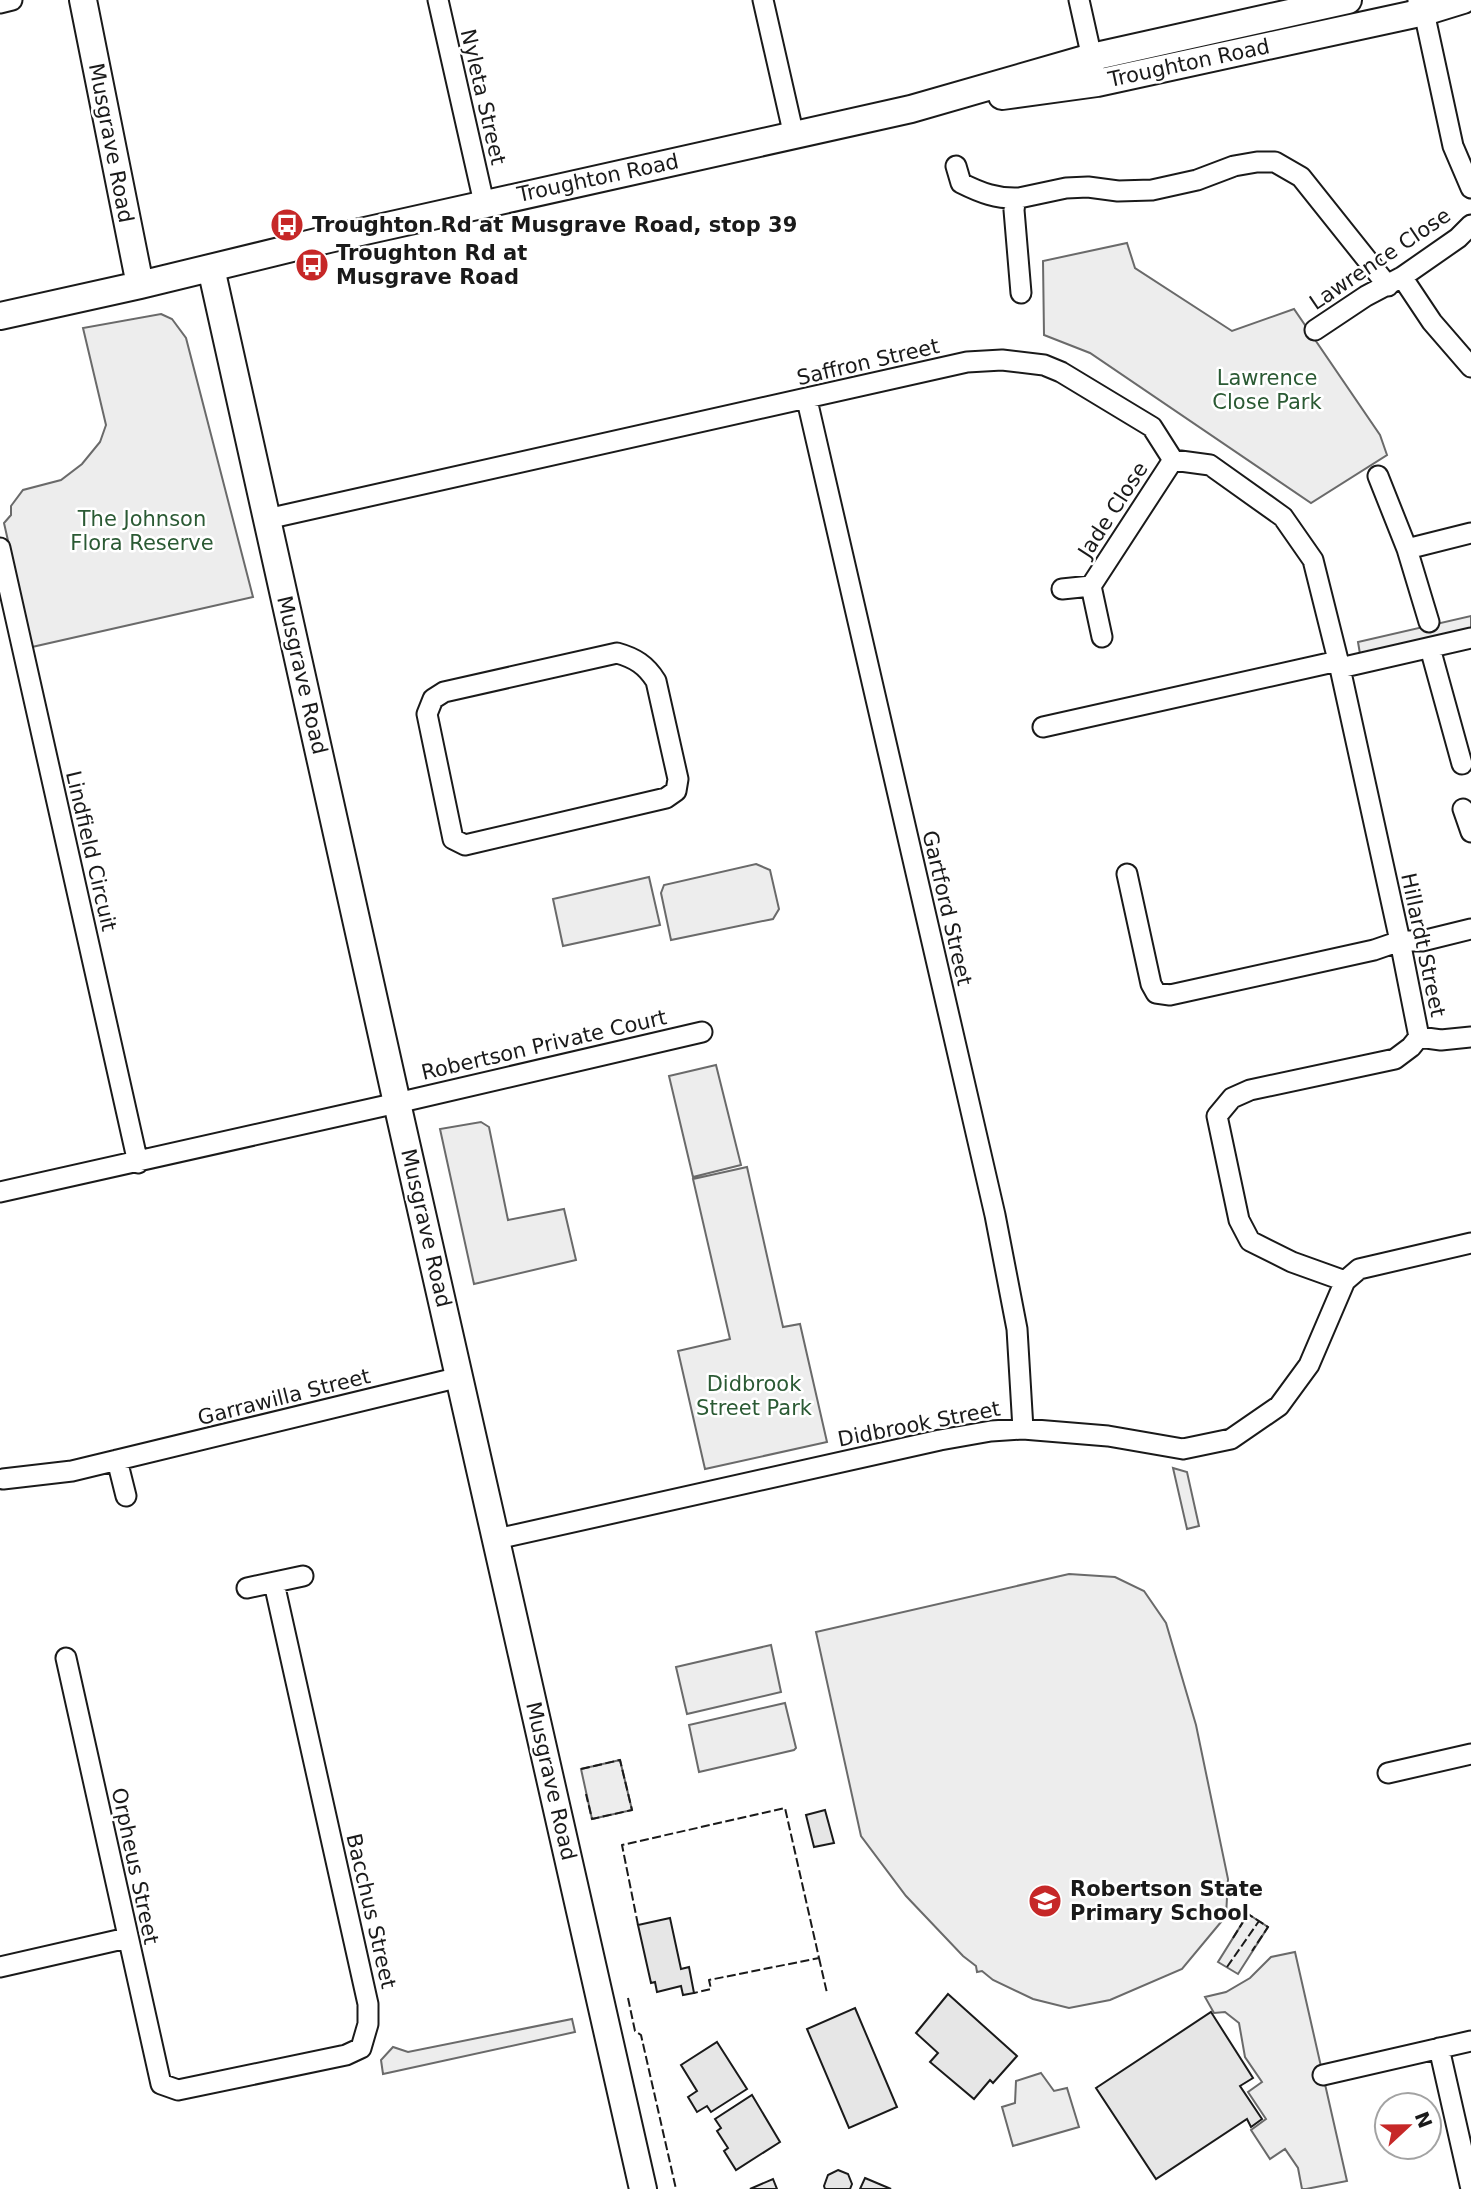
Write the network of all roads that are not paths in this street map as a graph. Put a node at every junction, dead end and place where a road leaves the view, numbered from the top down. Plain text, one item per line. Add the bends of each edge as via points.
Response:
1 (12, 0) edge
2 (83, 0) edge
3 (438, 0) edge
4 (763, 0) edge
5 (1079, 0) edge
6 (1348, 0) edge
7 (1463, 0) edge
8 (0, 3) edge
9 (1421, 6) edge
10 (1092, 57) junction
11 (1097, 83) junction
12 (911, 109) junction
13 (794, 136) junction
14 (956, 166) dead end
15 (1471, 188) edge
16 (1020, 198) junction
17 (484, 203) junction
18 (1471, 225) edge
19 (211, 268) junction
20 (1395, 281) junction
21 (140, 285) junction
22 (1021, 293) dead end
23 (0, 316) edge
24 (1315, 330) dead end
25 (1471, 368) edge
26 (807, 400) junction
27 (1173, 460) junction
28 (1378, 476) dead end
29 (267, 519) junction
30 (1471, 533) edge
31 (0, 548) edge
32 (1407, 549) junction
33 (1091, 586) junction
34 (1062, 589) dead end
35 (1429, 622) dead end
36 (1102, 637) dead end
37 (1471, 638) edge
38 (1430, 648) junction
39 (1339, 665) junction
40 (1044, 727) dead end
41 (1462, 764) dead end
42 (1463, 809) dead end
43 (1471, 832) edge
44 (453, 839) joint
45 (1127, 874) dead end
46 (1471, 929) edge
47 (1400, 941) junction
48 (702, 1032) dead end
49 (1419, 1037) junction
50 (1471, 1037) edge
51 (397, 1103) junction
52 (138, 1163) junction
53 (0, 1192) edge
54 (1471, 1243) edge
55 (1345, 1281) junction
56 (460, 1377) junction
57 (1023, 1429) junction
58 (117, 1460) junction
59 (3, 1479) dead end
60 (126, 1496) dead end
61 (497, 1539) junction
62 (303, 1576) dead end
63 (274, 1583) junction
64 (247, 1588) dead end
65 (65, 1658) dead end
66 (1471, 1754) edge
67 (1388, 1773) dead end
68 (127, 1938) junction
69 (0, 1967) edge
70 (1471, 2041) edge
71 (1439, 2048) junction
72 (1323, 2075) dead end
73 (161, 2084) joint
74 (643, 2189) edge
75 (1471, 2189) edge

1 - 8 street
2 - 21 street, Musgrave Road
3 - 17 street, Nyleta Street
4 - 13 street
5 - 10 street
6 - 10 street, Troughton Road
7 - 9 street, Troughton Road
9 - 11 street, Troughton Road
9 - 15 street via 1453,146
10 - 11 street
10 - 12 street, Troughton Road
11 - 12 street, Troughton Road
12 - 13 street, Troughton Road
13 - 17 street, Troughton Road
14 - 16 street via 961,183 989,196
16 - 20 street via 1066,188 1152,190 1234,166 1275,162 1301,177
16 - 22 street via 1014,210
17 - 19 street, Troughton Road
18 - 20 street, Lawrence Close
19 - 21 street, Troughton Road
19 - 29 street, Musgrave Road
20 - 24 street, Lawrence Close
20 - 25 street
21 - 23 street, Troughton Road
26 - 27 street, Saffron Street via 967,362 1044,365 1152,426
26 - 29 street, Saffron Street
26 - 57 street, Gartford Street via 995,1215 1017,1329
27 - 33 street, Jade Close
27 - 39 street via 1210,465 1283,517 1313,560
28 - 32 street
29 - 51 street, Musgrave Road
30 - 32 street
31 - 52 street, Lindfield Circuit
32 - 35 street
33 - 34 street, Jade Close
33 - 36 street, Jade Close
37 - 38 street
38 - 39 street
38 - 41 street
39 - 40 street
39 - 47 street, Hillardt Street
42 - 43 street
44 - 44 street via 427,714 433,699 444,692 617,653 648,667 656,681 678,779 676,791 666,798 465,845
45 - 47 street via 1151,984 1161,995
46 - 47 street via 1422,941
47 - 49 street, Hillardt Street
48 - 51 street, Robertson Private Court
49 - 50 street
49 - 55 street, Hillardt Street via 1395,1059 1251,1090 1232,1098 1217,1116 1238,1220 1250,1241
51 - 52 street
51 - 56 street, Musgrave Road
52 - 53 street
54 - 55 street via 1359,1269
55 - 57 street, Didbrook Street via 1310,1365 1279,1406 1231,1439 1182,1449 1108,1436
56 - 58 street, Garrawilla Street
56 - 61 street, Musgrave Road
57 - 61 street, Didbrook Street via 940,1440
58 - 59 street, Garrawilla Street
58 - 60 street
61 - 74 street, Musgrave Road
62 - 63 street
63 - 64 street
63 - 73 street, Bacchus Street via 368,2004 368,2024 360,2048 346,2055 178,2090
65 - 68 street, Orpheus Street
66 - 67 street
68 - 69 street
68 - 73 street, Orpheus Street
70 - 71 street
71 - 72 street
71 - 75 street

